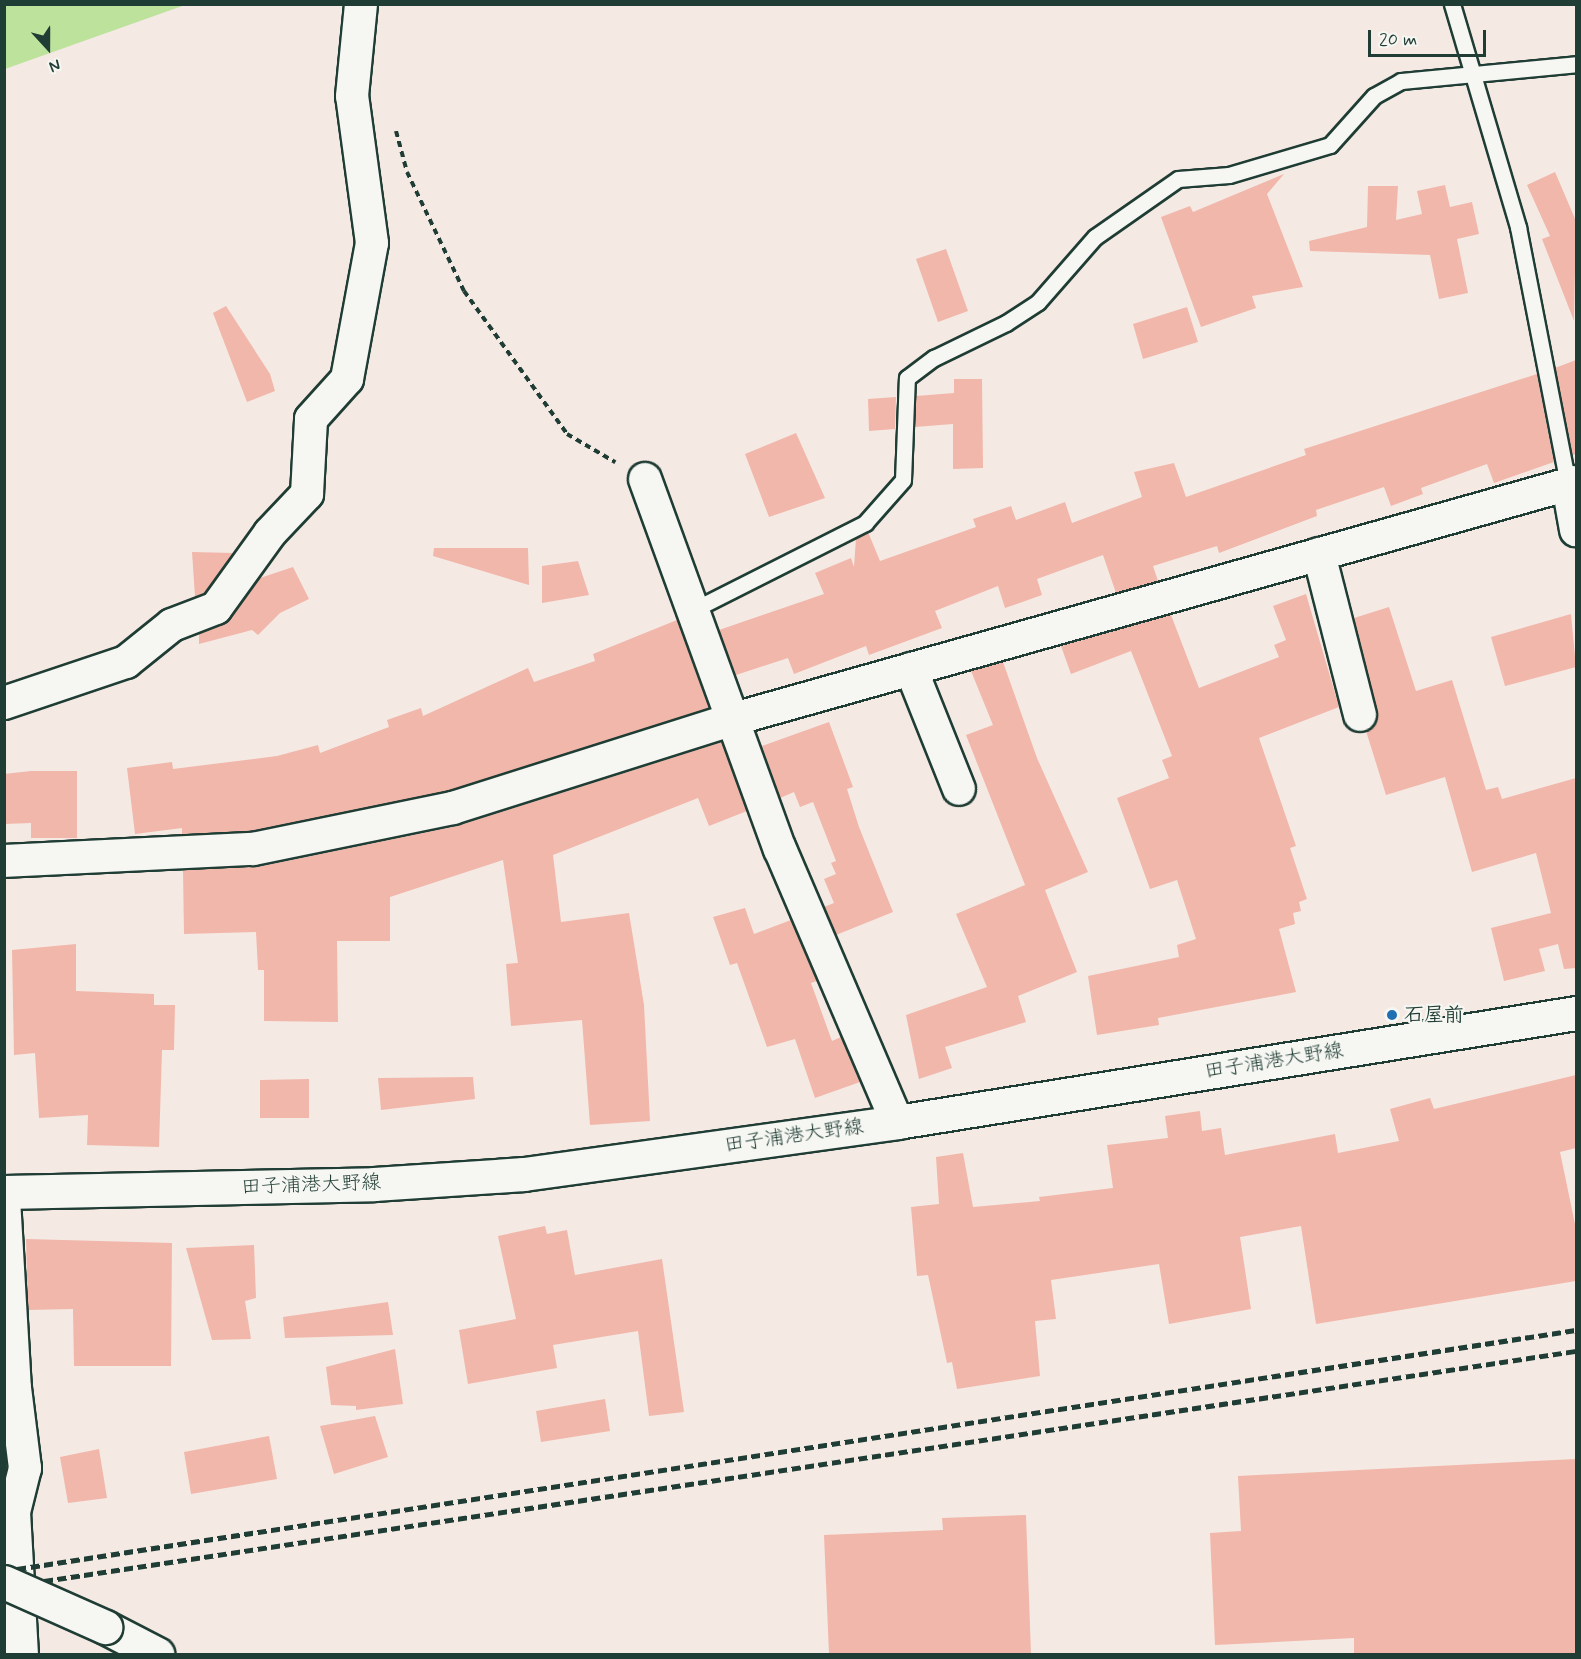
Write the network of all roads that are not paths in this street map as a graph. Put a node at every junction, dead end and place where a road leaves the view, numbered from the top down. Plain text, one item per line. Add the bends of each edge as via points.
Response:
1 (361, 4) edge
2 (1452, 4) edge
3 (1576, 64) edge
4 (1472, 71) junction
5 (645, 479) road end
6 (1572, 483) edge
7 (1576, 530) edge
8 (1319, 554) junction
9 (693, 610) junction
10 (912, 669) junction
11 (4, 703) edge
12 (1360, 715) dead end
13 (734, 719) junction
14 (959, 789) dead end
15 (4, 861) edge
16 (1576, 1013) edge
17 (897, 1122) junction
18 (4, 1192) edge
19 (4, 1199) edge
20 (4, 1582) edge
21 (22, 1654) edge
22 (157, 1654) edge

1 - 11 street via 352,96 372,243 347,379 311,419 307,495 270,533 216,608 172,625 126,662
2 - 4 lane
3 - 4 lane
4 - 6 lane via 1518,227
4 - 9 lane via 1401,81 1374,96 1330,145 1229,175 1178,178 1139,204 1095,237 1038,302 1006,323 934,357 907,378 903,480 865,523
5 - 9 street
6 - 7 street
6 - 8 street
8 - 10 street
8 - 12 street
9 - 13 street
10 - 13 street
10 - 14 street
13 - 15 street via 453,808 253,849
13 - 17 street via 780,849
16 - 17 main road, 田子浦港大野線
17 - 18 main road, 田子浦港大野線 via 524,1174 374,1184
19 - 21 street via 15,1388 25,1468 14,1512
20 - 22 main road, bridge

